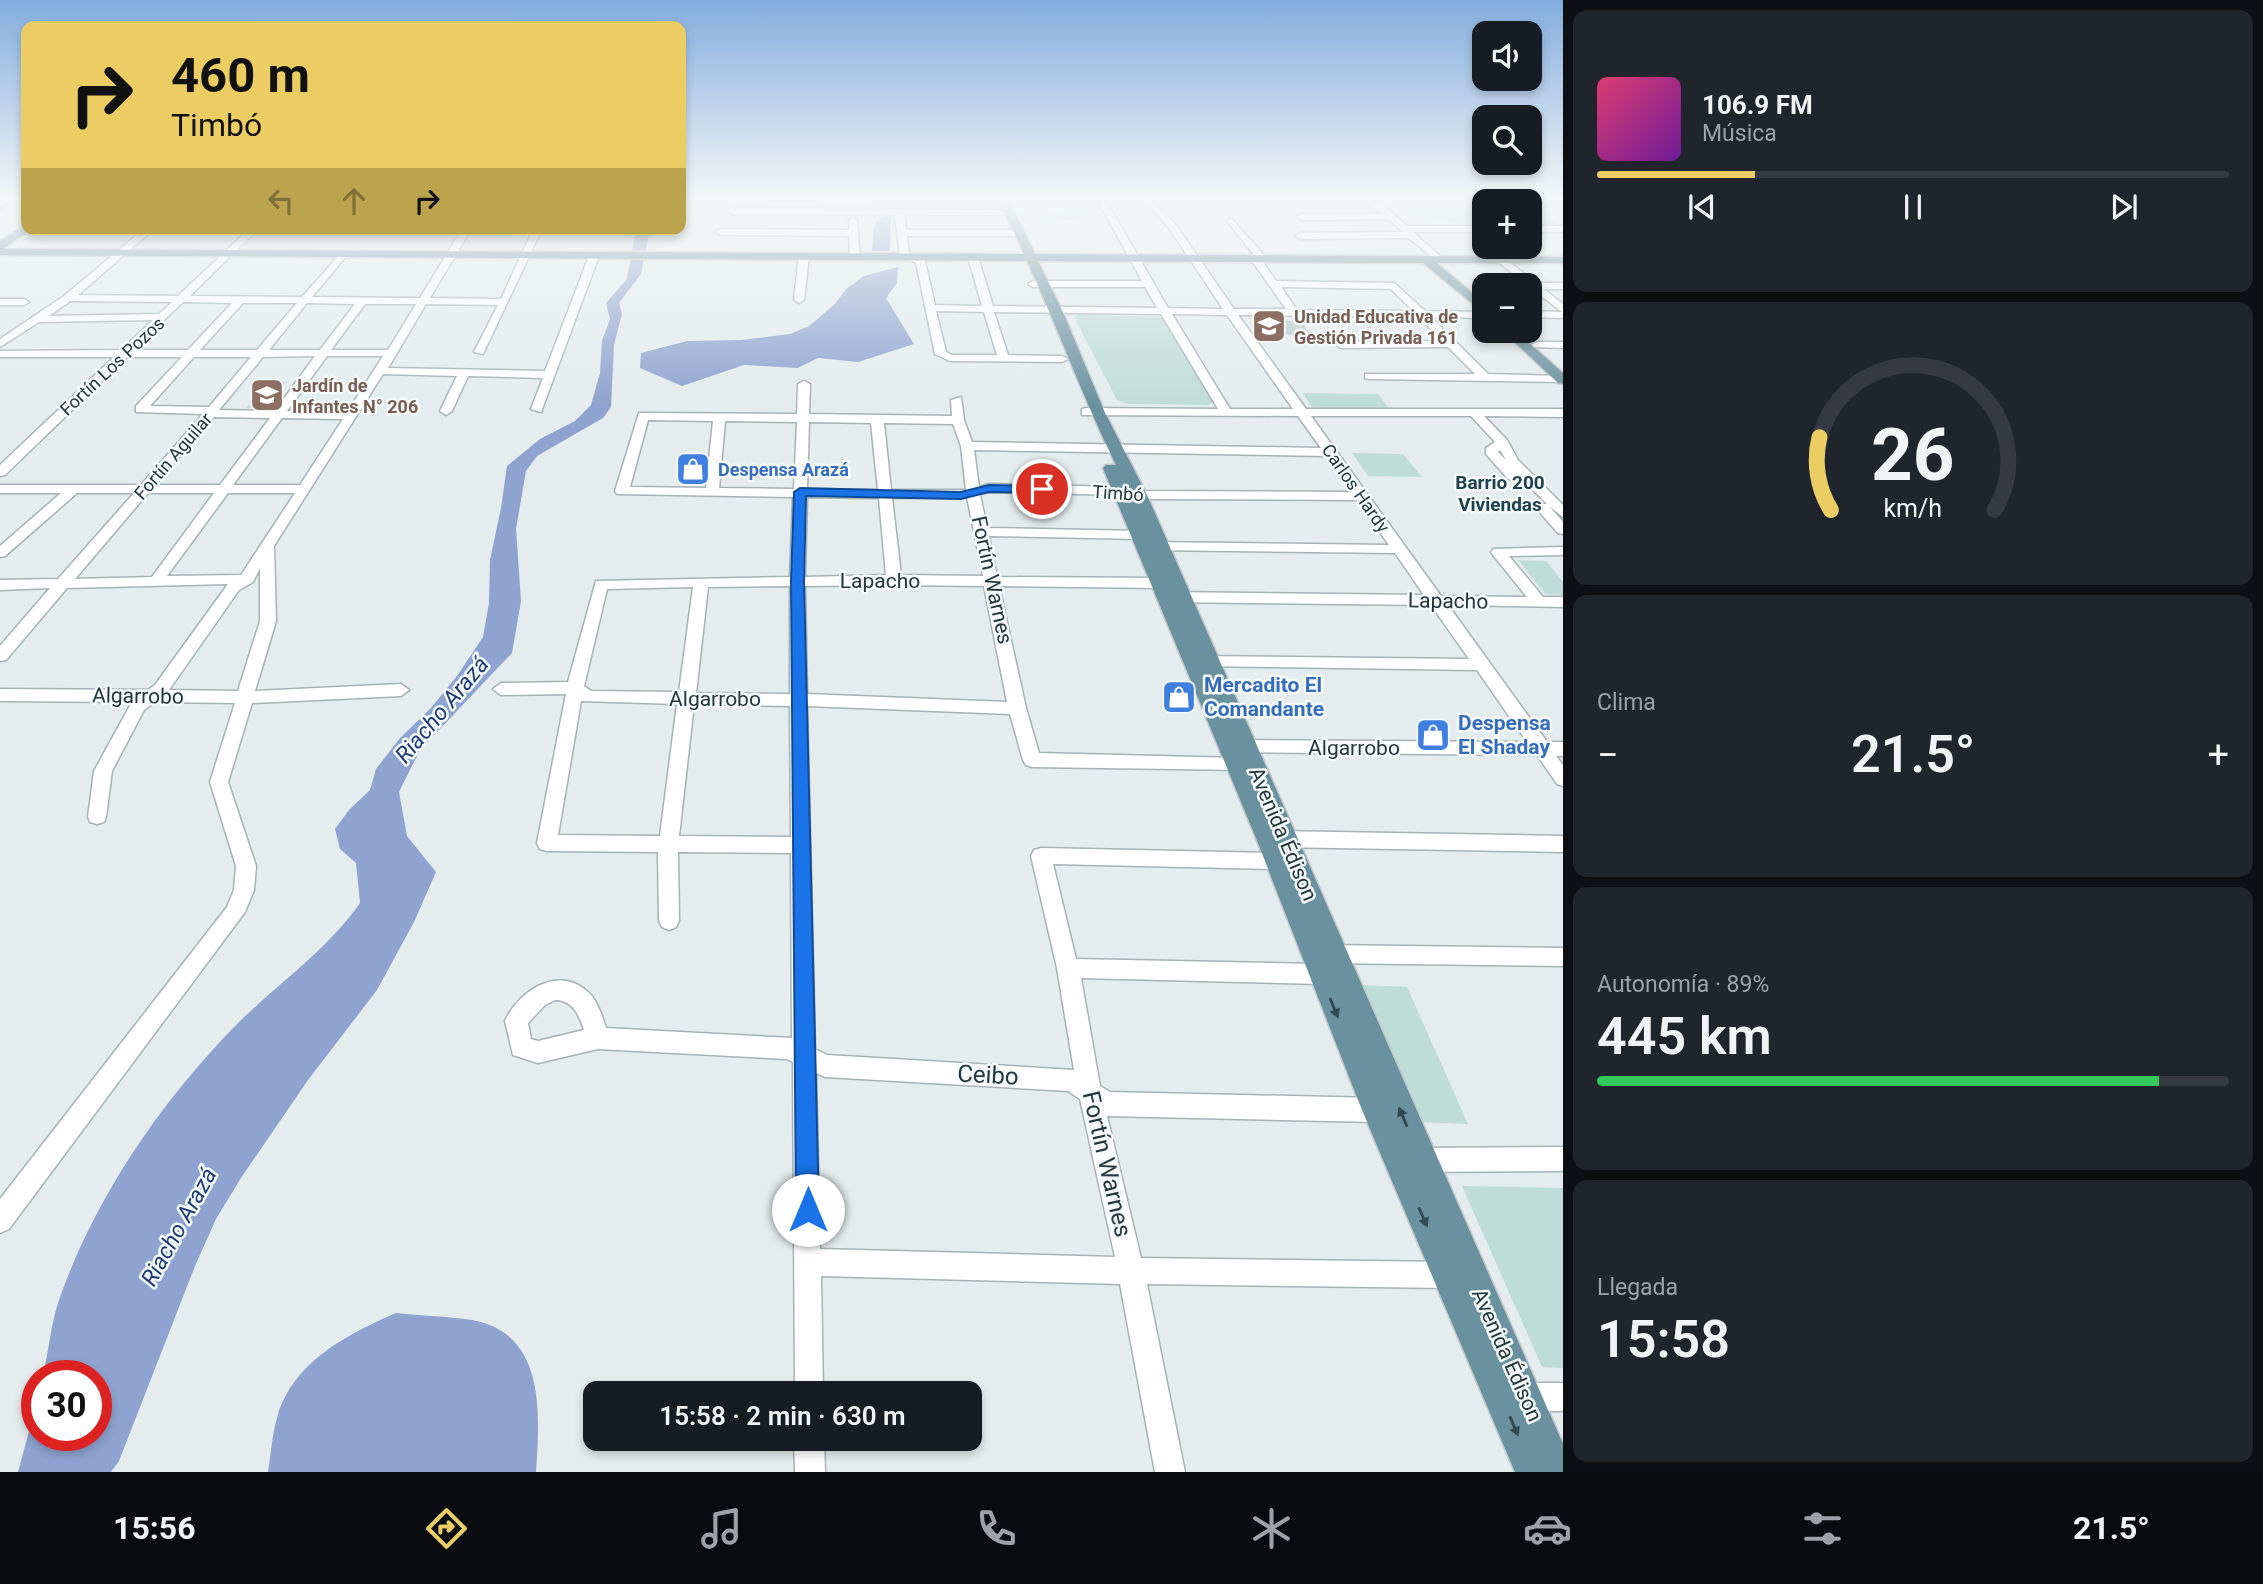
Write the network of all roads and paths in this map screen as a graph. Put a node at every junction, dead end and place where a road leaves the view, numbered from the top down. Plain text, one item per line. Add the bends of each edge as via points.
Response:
1 (104, 268) edge
2 (215, 268) edge
3 (331, 268) edge
4 (444, 268) edge
5 (520, 268) edge
6 (590, 268) edge
7 (803, 268) edge
8 (921, 268) edge
9 (976, 268) edge
10 (1031, 268) edge
11 (1140, 268) edge
12 (1199, 268) edge
13 (1263, 268) edge
14 (1441, 268) edge
15 (1443, 268) edge
16 (1038, 284) junction
17 (1148, 284) junction
18 (1276, 284) junction
19 (1542, 286) edge
20 (1563, 286) edge
21 (1472, 291) edge
22 (1542, 292) edge
23 (1472, 297) edge
24 (68, 298) junction
25 (181, 300) junction
26 (799, 300) dead end
27 (239, 301) junction
28 (302, 301) junction
29 (0, 302) edge
30 (24, 302) dead end
31 (361, 302) junction
32 (505, 302) junction
33 (422, 303) junction
34 (930, 308) junction
35 (987, 309) junction
36 (1563, 309) edge
37 (1050, 310) junction
38 (1164, 312) junction
39 (1231, 312) junction
40 (1294, 313) junction
41 (1421, 314) junction
42 (1542, 314) edge
43 (1472, 315) edge
44 (1563, 315) edge
45 (164, 317) junction
46 (37, 320) junction
47 (1523, 343) edge
48 (1534, 343) edge
49 (0, 344) edge
50 (1450, 344) junction
51 (1342, 345) dead end
52 (1536, 345) junction
53 (1563, 345) edge
54 (258, 352) junction
55 (479, 352) dead end
56 (189, 353) junction
57 (323, 353) junction
58 (392, 353) junction
59 (0, 354) edge
60 (124, 354) junction
61 (1003, 358) junction
62 (1062, 359) junction
63 (380, 371) junction
64 (464, 373) junction
65 (550, 375) junction
66 (1369, 376) dead end
67 (1563, 376) edge
68 (1485, 378) junction
69 (804, 384) dead end
70 (957, 400) dead end
71 (537, 409) dead end
72 (212, 411) junction
73 (446, 411) dead end
74 (1092, 412) junction
75 (1226, 412) junction
76 (1303, 412) junction
77 (1473, 412) junction
78 (1563, 413) edge
79 (277, 415) junction
80 (353, 415) junction
81 (719, 417) junction
82 (877, 418) junction
83 (802, 420) junction
84 (958, 420) junction
85 (967, 446) junction
86 (1109, 448) junction
87 (1331, 452) junction
88 (0, 472) edge
89 (0, 489) edge
90 (221, 489) junction
91 (304, 489) junction
92 (72, 490) junction
93 (144, 490) junction
94 (712, 490) junction
95 (1534, 491) junction
96 (1563, 491) edge
97 (800, 492) junction
98 (973, 493) junction
99 (1130, 493) junction
100 (885, 496) junction
101 (1362, 496) junction
102 (1563, 513) edge
103 (1563, 530) edge
104 (982, 532) junction
105 (1148, 542) junction
106 (267, 546) junction
107 (1399, 549) junction
108 (1563, 551) edge
109 (0, 553) edge
110 (268, 578) junction
111 (245, 579) junction
112 (894, 580) junction
113 (156, 581) junction
114 (797, 581) junction
115 (64, 582) junction
116 (993, 583) junction
117 (0, 584) edge
118 (701, 584) junction
119 (1169, 593) junction
120 (1436, 601) junction
121 (1539, 602) junction
122 (1563, 603) edge
123 (0, 656) edge
124 (1202, 663) junction
125 (1482, 665) junction
126 (575, 688) junction
127 (501, 689) dead end
128 (401, 690) dead end
129 (0, 695) edge
130 (151, 695) junction
131 (244, 697) junction
132 (685, 699) junction
133 (799, 700) junction
134 (1017, 708) junction
135 (1542, 749) junction
136 (1563, 749) edge
137 (1237, 753) junction
138 (1031, 760) joint
139 (1563, 779) edge
140 (97, 817) dead end
141 (1277, 839) junction
142 (1563, 844) edge
143 (668, 845) junction
144 (801, 845) junction
145 (1276, 861) junction
146 (669, 920) dead end
147 (1563, 957) edge
148 (1323, 961) junction
149 (1068, 968) junction
150 (598, 1038) dead end
151 (806, 1055) junction
152 (1090, 1093) junction
153 (1376, 1111) junction
154 (1563, 1158) edge
155 (1410, 1161) junction
156 (0, 1220) edge
157 (808, 1262) junction
158 (1131, 1271) junction
159 (1448, 1275) junction
160 (809, 1381) edge
161 (1514, 1397) junction
162 (1563, 1397) edge
163 (809, 1451) edge
164 (810, 1472) edge
165 (1170, 1472) edge
166 (1533, 1472) edge
167 (1557, 1472) edge

1 - 24 street
2 - 25 street, Fortín Los Pozos
3 - 28 street, Fortín Aguilar
4 - 33 street
5 - 32 street
6 - 65 street
7 - 26 street
8 - 34 street
9 - 35 street
10 - 16 main road, Avenida Édison
11 - 17 street
12 - 39 street, Carlos Hardy
13 - 18 street
14 - 23 main road
15 - 21 main road
16 - 17 street
16 - 37 main road, Avenida Édison
17 - 38 street
18 - 40 street
18 - 41 street via 1394,285
19 - 20 street
22 - 36 street
24 - 25 street
24 - 46 street
25 - 27 street
25 - 45 street, Fortín Los Pozos
27 - 28 street
27 - 56 street
28 - 31 street
28 - 54 street, Fortín Aguilar
29 - 30 street
31 - 33 street
31 - 57 street
32 - 33 street
32 - 55 street
33 - 58 street
34 - 35 street
34 - 61 street via 941,354
35 - 37 street
35 - 61 street
37 - 38 street
37 - 62 main road, Avenida Édison
37 - 74 main road, Avenida Édison
38 - 39 street
38 - 75 street
39 - 40 street
39 - 76 street, Carlos Hardy
40 - 41 street
41 - 43 street
41 - 50 street
42 - 44 street
45 - 46 street
45 - 60 street, Fortín Los Pozos
46 - 49 street
47 - 67 main road
48 - 52 main road
50 - 51 street
50 - 68 street
52 - 53 street
52 - 67 main road
54 - 56 street
54 - 57 street
54 - 72 street, Fortín Aguilar
56 - 60 street
56 - 72 street via 140,409
57 - 58 street
57 - 79 street
58 - 63 street
59 - 60 street
60 - 88 street, Fortín Los Pozos
61 - 62 street
62 - 74 main road, Avenida Édison
63 - 64 street
63 - 80 street
64 - 65 street
64 - 73 street
65 - 71 street
66 - 68 street
67 - 68 street
69 - 83 street
70 - 84 street, Fortín Warnes
72 - 79 street
72 - 93 street, Fortín Aguilar
74 - 75 street
74 - 86 main road, Avenida Édison
75 - 76 street
76 - 77 street
76 - 87 street, Carlos Hardy
77 - 78 street
77 - 95 street via 1503,443 1490,451
79 - 80 street
79 - 90 street
80 - 91 street
81 - 83 street
81 - 94 street
81 - 94 street, Timbó via 643,416 622,491
82 - 83 street
82 - 84 street
82 - 100 street
83 - 97 street
84 - 85 street, Fortín Warnes
85 - 86 street
85 - 98 street, Fortín Warnes
86 - 87 street
86 - 99 main road, Avenida Édison
87 - 101 street, Carlos Hardy
89 - 92 street
90 - 91 street
90 - 93 street
90 - 113 street
91 - 106 street
92 - 93 street
92 - 109 street
93 - 115 street, Fortín Aguilar
94 - 97 street, Timbó
95 - 96 street
95 - 102 street
95 - 103 street
97 - 100 street, Timbó
97 - 114 street
98 - 99 street, Timbó via 989,488
98 - 100 street, Timbó
98 - 104 street, Fortín Warnes
99 - 101 street, Timbó
99 - 105 main road, Avenida Édison
100 - 112 street
101 - 107 street, Carlos Hardy
104 - 105 street
104 - 116 street, Fortín Warnes
105 - 107 street
105 - 119 main road, Avenida Édison
106 - 110 street
106 - 111 street
107 - 120 street, Carlos Hardy
108 - 121 street via 1499,552
110 - 111 street
110 - 131 street via 268,621
111 - 113 street
111 - 130 street via 234,587 161,690
112 - 114 street, Lapacho
112 - 116 street, Lapacho
113 - 115 street
114 - 118 street, Lapacho
114 - 133 street
115 - 117 street
115 - 123 street, Fortín Aguilar
116 - 119 street, Lapacho
116 - 134 street, Fortín Warnes
118 - 126 street, Lapacho via 601,584
118 - 132 street
119 - 120 street, Lapacho
119 - 124 main road, Avenida Édison
120 - 121 street, Lapacho
120 - 125 street, Carlos Hardy
121 - 122 street, Lapacho
124 - 125 street
124 - 137 main road, Avenida Édison
125 - 135 street, Carlos Hardy
126 - 127 street, Algarrobo
126 - 132 street, Algarrobo via 587,697
126 - 143 street via 547,843
128 - 131 street, Algarrobo
129 - 130 street, Algarrobo
130 - 131 street, Algarrobo
130 - 140 street via 138,706 103,771
131 - 156 street via 219,782 246,866 244,890 235,912
132 - 133 street, Algarrobo
132 - 143 street
133 - 134 street, Algarrobo
133 - 144 street
134 - 138 street, Fortín Warnes
135 - 136 street, Algarrobo
135 - 137 street, Algarrobo
135 - 139 street, Carlos Hardy
137 - 138 street, Algarrobo
137 - 141 main road, Avenida Édison
141 - 142 street
141 - 145 main road, Avenida Édison
141 - 148 main road, Avenida Édison
143 - 144 street
143 - 146 street
144 - 151 street
145 - 148 main road, Avenida Édison
145 - 149 street, Fortín Warnes via 1041,856
147 - 148 street
148 - 149 street
148 -> 153 main road, Avenida Édison
155 -> 148 main road, Avenida Édison
149 - 152 street, Fortín Warnes
150 - 151 street, Ceibo via 789,1048
151 - 152 street, Ceibo via 825,1066 1072,1080
151 - 157 street
152 - 153 street, Ceibo via 1106,1104
152 - 158 street, Fortín Warnes
153 - 155 main road, Avenida Édison
154 - 155 street
155 -> 159 main road, Avenida Édison
155 - 161 main road, Avenida Édison
157 - 158 street
157 - 160 street
158 - 159 street
158 - 165 street, Fortín Warnes
159 - 161 main road, Avenida Édison
161 - 162 street
161 -> 166 main road, Avenida Édison
161 - 167 main road, Avenida Édison
163 - 164 street

